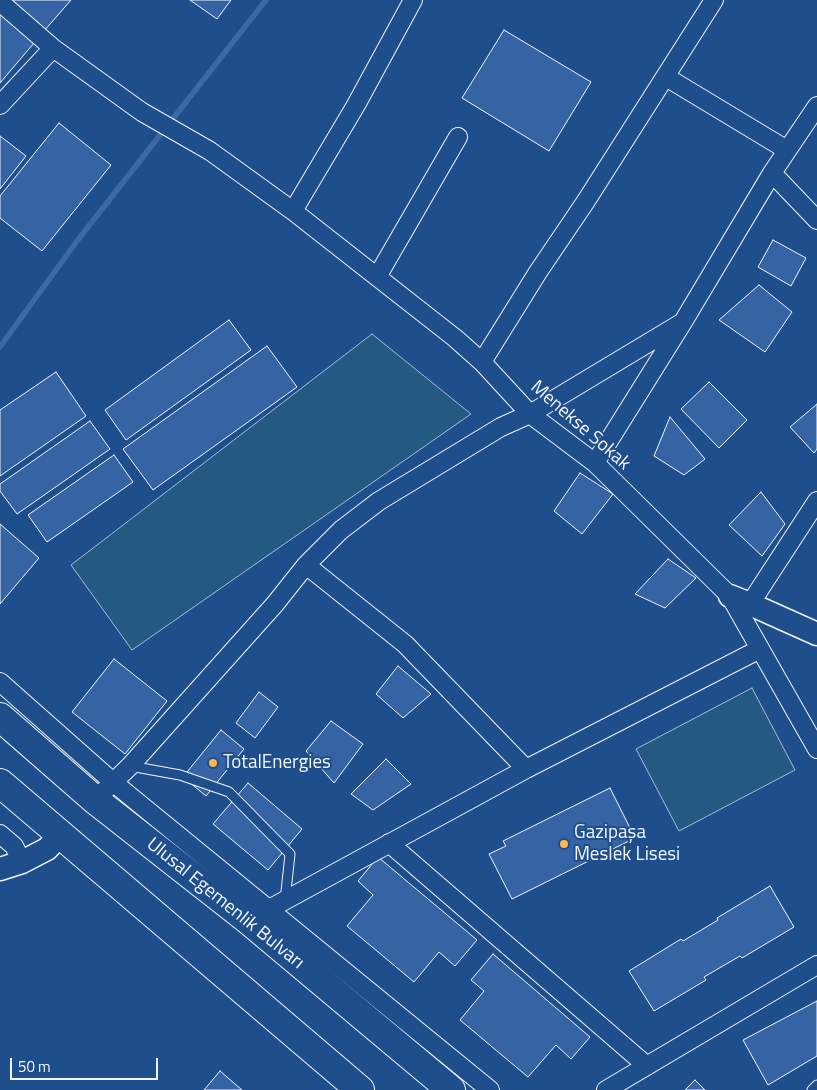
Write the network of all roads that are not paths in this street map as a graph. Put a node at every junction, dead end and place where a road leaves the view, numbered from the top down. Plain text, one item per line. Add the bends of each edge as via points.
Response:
1 (413, 0) edge
2 (714, 0) edge
3 (0, 2) edge
4 (53, 48) junction
5 (666, 77) junction
6 (0, 106) edge
7 (815, 114) edge
8 (458, 137) dead end
9 (787, 150) junction
10 (772, 173) junction
11 (293, 211) junction
12 (817, 220) edge
13 (377, 277) junction
14 (683, 322) junction
15 (482, 362) junction
16 (530, 414) junction
17 (595, 463) junction
18 (817, 501) edge
19 (306, 565) junction
20 (740, 600) junction
21 (817, 634) edge
22 (760, 649) junction
23 (0, 682) edge
24 (0, 717) edge
25 (817, 750) edge
26 (130, 766) junction
27 (526, 769) junction
28 (0, 783) edge
29 (104, 792) junction
30 (0, 834) edge
31 (61, 834) junction
32 (389, 844) junction
33 (22, 862) junction
34 (0, 869) edge
35 (284, 901) junction
36 (258, 915) junction
37 (817, 965) edge
38 (647, 1066) junction
39 (817, 1085) edge
40 (360, 1090) edge
41 (451, 1090) edge
42 (490, 1090) edge
43 (606, 1090) edge
44 (812, 1090) edge

1 - 11 street
2 - 5 street
3 - 4 street, Menekse Sokak
4 - 6 street
4 - 11 street, Menekse Sokak via 142,112 210,150
5 - 9 street
5 - 15 street
7 - 9 street
8 - 13 street
9 - 10 street
10 - 12 street
10 - 14 street
11 - 13 street, Menekse Sokak
13 - 15 street, Menekse Sokak
14 - 16 street
14 - 17 street
15 - 16 street, Menekse Sokak
16 - 17 street, Menekse Sokak
16 - 19 street via 501,427 379,501 341,530
17 - 20 street, Menekse Sokak
18 - 20 street
19 - 26 street
19 - 27 street via 405,644
20 - 21 street
20 - 22 street, Menekse Sokak
22 - 25 street, Menekse Sokak
22 - 27 street
23 - 29 street
24 - 29 highway, Ulusal Egemenlik Bulvarı
26 - 29 street
26 - 35 lane via 180,775 229,792 290,854
27 - 32 street
28 - 31 highway
29 - 36 highway, Ulusal Egemenlik Bulvarı
30 - 33 street via 14,846
31 - 33 street via 46,850
31 - 40 highway
32 - 35 street
32 - 38 street
33 - 34 street
35 - 36 street
36 - 41 highway, Ulusal Egemenlik Bulvarı
36 - 42 street
37 - 38 street
38 - 43 street
39 - 44 lane

